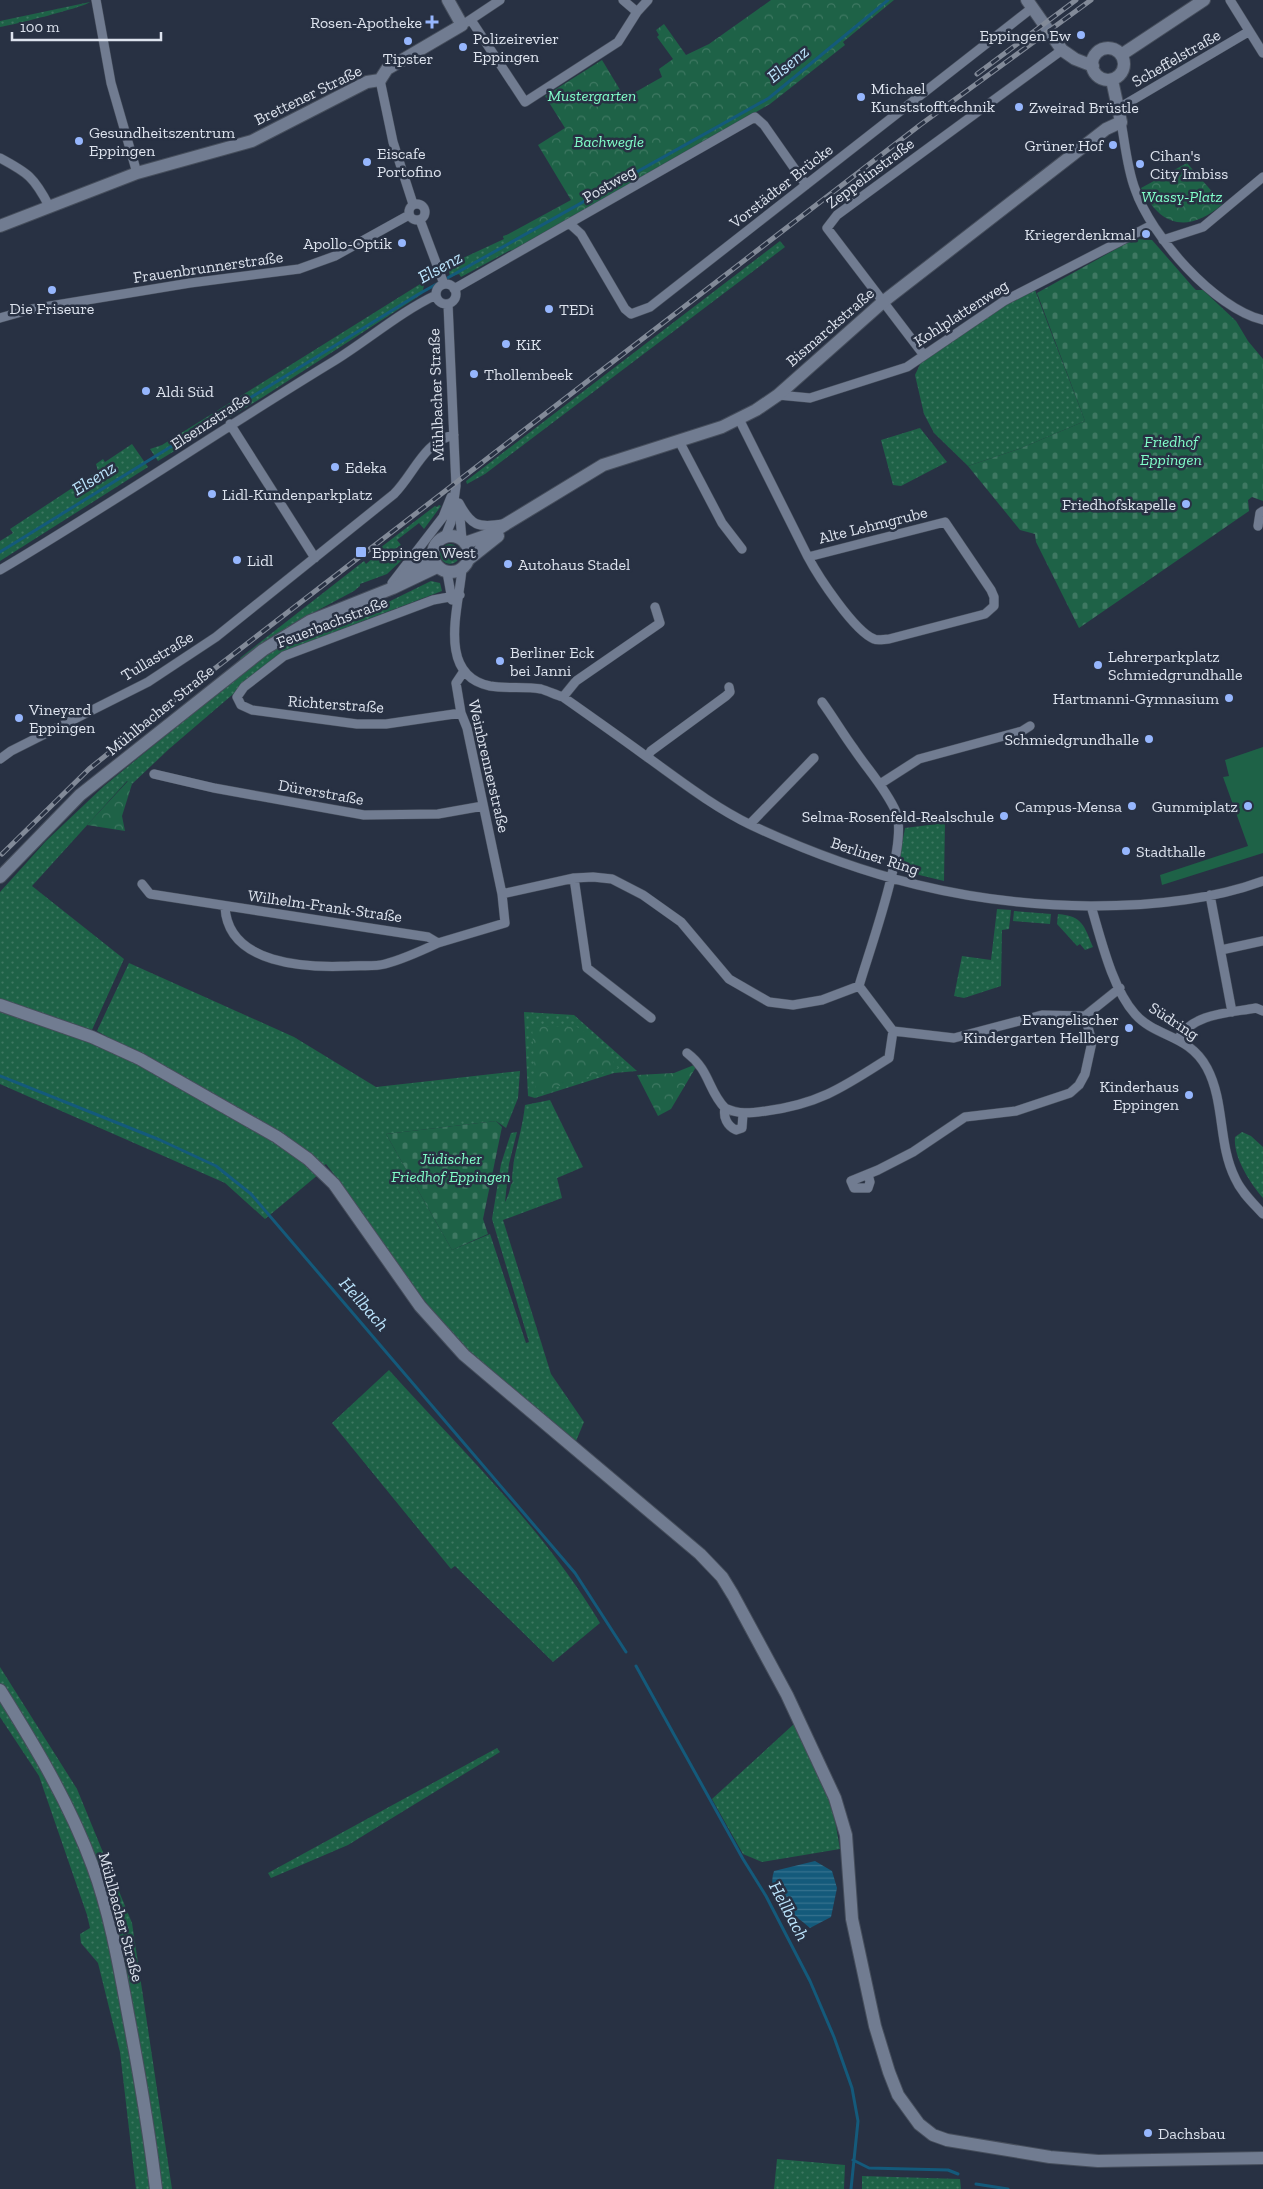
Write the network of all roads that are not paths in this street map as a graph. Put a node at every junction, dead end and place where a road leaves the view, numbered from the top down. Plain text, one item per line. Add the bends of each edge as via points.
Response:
1 (96, 0) edge
2 (448, 0) edge
3 (500, 0) edge
4 (623, 0) edge
5 (648, 0) edge
6 (1204, 0) edge
7 (1230, 0) edge
8 (1029, 4) edge
9 (637, 12) junction
10 (466, 23) junction
11 (1248, 32) junction
12 (1062, 50) junction
13 (1263, 53) edge
14 (1121, 55) junction
15 (1092, 66) junction
16 (380, 80) junction
17 (1112, 80) junction
18 (1119, 108) junction
19 (1121, 122) junction
20 (1, 162) edge
21 (137, 173) junction
22 (1263, 177) edge
23 (806, 185) junction
24 (413, 204) junction
25 (48, 206) junction
26 (409, 215) junction
27 (420, 220) junction
28 (570, 224) junction
29 (1152, 225) junction
30 (0, 226) edge
31 (1163, 240) junction
32 (444, 284) junction
33 (454, 290) junction
34 (436, 295) junction
35 (884, 301) junction
36 (448, 304) junction
37 (0, 318) edge
38 (1263, 320) edge
39 (924, 354) junction
40 (778, 395) junction
41 (739, 419) junction
42 (230, 424) junction
43 (454, 435) junction
44 (679, 441) junction
45 (456, 486) junction
46 (459, 503) junction
47 (533, 508) junction
48 (1263, 511) edge
49 (506, 523) junction
50 (1258, 526) dead end
51 (446, 536) junction
52 (464, 541) junction
53 (742, 549) dead end
54 (808, 557) junction
55 (315, 558) junction
56 (465, 564) junction
57 (439, 565) junction
58 (0, 570) edge
59 (392, 583) junction
60 (456, 596) junction
61 (364, 599) junction
62 (655, 607) dead end
63 (464, 671) junction
64 (729, 687) dead end
65 (563, 697) junction
66 (822, 702) dead end
67 (241, 705) joint
68 (460, 714) junction
69 (1030, 726) dead end
70 (647, 757) junction
71 (814, 758) dead end
72 (0, 759) edge
73 (154, 774) dead end
74 (880, 784) junction
75 (484, 806) junction
76 (750, 824) junction
77 (0, 877) edge
78 (574, 878) junction
79 (890, 878) junction
80 (1263, 881) edge
81 (142, 884) dead end
82 (502, 894) junction
83 (1210, 896) junction
84 (1091, 906) junction
85 (225, 907) junction
86 (1263, 941) edge
87 (438, 943) junction
88 (1221, 950) junction
89 (858, 986) junction
90 (1120, 988) junction
91 (0, 1004) edge
92 (1263, 1010) edge
93 (1232, 1012) junction
94 (1085, 1016) junction
95 (651, 1018) dead end
96 (893, 1031) junction
97 (1178, 1039) junction
98 (687, 1054) dead end
99 (725, 1108) junction
100 (743, 1114) junction
101 (868, 1174) dead end
102 (1263, 1214) edge
103 (0, 1690) edge
104 (1263, 2158) edge
105 (156, 2189) edge

1 - 21 street via 111,83
2 - 10 street
3 - 10 street, Brettener Straße
4 - 9 street
5 - 9 street
6 - 14 street
7 - 11 street
8 - 12 street
8 - 23 street, Vorstädter Brücke
9 - 10 street via 618,42 525,102
10 - 16 street, Brettener Straße via 387,69
11 - 13 street
11 - 18 street, Scheffelstraße
12 - 15 street
12 - 35 street, Zeppelinstraße via 837,215 827,228
14 - 15 street via 1112,49 1103,50 1096,55
14 - 17 street via 1124,68 1120,76
15 - 17 street via 1099,78
16 - 21 street, Brettener Straße via 367,82 252,141
16 - 24 street via 393,142
17 - 18 street
18 - 19 street
19 - 29 street via 1134,187
19 - 35 street, Bismarckstraße via 1106,129
20 - 25 street via 22,170 37,182
21 - 25 street, Brettener Straße
22 - 31 street via 1203,228
23 - 28 street, Postweg via 755,117
23 - 28 street, Vorstädter Brücke via 650,307 631,314 624,309 581,234
24 - 26 street
24 - 27 street via 420,204 425,209
25 - 30 street, Brettener Straße
26 - 27 street
26 - 37 street, Frauenbrunnerstraße via 335,256 299,269 190,283
27 - 32 street
28 - 33 street, Postweg
29 - 31 street
29 - 39 street, Kohlplattenweg via 1004,301
31 - 38 street via 1207,287 1237,311
32 - 33 street
32 - 34 street
33 - 36 street via 455,298
34 - 36 street via 441,303
34 - 42 street, Elsenzstraße
35 - 39 street, Zeppelinstraße
35 - 40 street, Bismarckstraße
36 - 43 street, Mühlbacher Straße
39 - 40 street, Kohlplattenweg via 907,367 810,398
40 - 41 street, Bismarckstraße
41 - 44 street, Bismarckstraße
41 - 54 street, Alte Lehmgrube
42 - 55 street
42 - 58 street, Elsenzstraße via 93,514
43 - 45 street, Mühlbacher Straße
43 - 55 street, Tullastraße via 441,438 431,446 394,494
44 - 47 street, Bismarckstraße via 603,465
44 - 53 street via 722,523
45 - 46 street, Mühlbacher Straße
45 - 51 street, Mühlbacher Straße
45 - 59 street, Mühlbacher Straße via 443,517
46 - 49 street, Mühlbacher Straße via 476,524
46 - 52 street, Mühlbacher Straße
47 - 49 street, Bismarckstraße
47 - 56 street, Bismarckstraße
48 - 50 street
49 - 52 street, Bismarckstraße via 488,535
51 - 52 street
51 - 57 street via 436,544
52 - 56 street via 469,550
54 - 54 street, Alte Lehmgrube via 818,577 865,634 876,640 986,614 994,606 991,590 945,522
55 - 72 street, Tullastraße via 216,637 148,682 11,750
56 - 57 street via 455,572
56 - 60 street
57 - 59 street, Mühlbacher Straße
57 - 60 street
57 - 61 street, Mühlbacher Straße
59 - 61 street, Mühlbacher Straße
60 - 63 street via 454,644 456,657
60 - 67 street, Feuerbachstraße via 433,600 284,656 240,690 237,697
61 - 77 street, Mühlbacher Straße via 310,621 233,672 80,795
62 - 65 street via 660,623 576,682
63 - 65 street, Berliner Ring via 481,683 541,689
63 - 68 street, Weinbrennerstraße via 456,683
64 - 70 street via 730,692 726,696
65 - 70 street, Berliner Ring
66 - 74 street
67 - 68 street, Richterstraße via 252,710 357,724 386,724
68 - 75 street, Weinbrennerstraße via 467,728
69 - 74 street via 1022,731 919,759
70 - 76 street, Berliner Ring via 694,793
71 - 76 street
73 - 75 street, Dürerstraße via 364,815 438,814
74 - 79 street via 897,813 898,843
75 - 82 street, Weinbrennerstraße
76 - 79 street, Berliner Ring via 835,860
78 - 82 street
78 - 89 street via 612,879 644,895 681,922 729,979 769,1002 793,1005 822,1000
78 - 95 street via 587,968
79 - 84 street, Berliner Ring via 974,898 1053,906
79 - 89 street
80 - 83 street, Berliner Ring
81 - 85 street, Wilhelm-Frank-Straße via 150,894
82 - 87 street, Weinbrennerstraße via 505,923
83 - 84 street, Berliner Ring via 1126,906
83 - 88 street
84 - 90 street, Südring
85 - 87 street, Wilhelm-Frank-Straße via 428,937
85 - 87 street via 226,919 244,942 267,958 302,966 383,964
86 - 88 street
88 - 93 street
89 - 96 street
90 - 94 street
90 - 97 street, Südring via 1135,1014
91 - 104 street via 92,1037 140,1059 277,1137 308,1159 334,1184 420,1306 464,1355 700,1554 722,1577 787,1695 835,1798 846,1835 852,1919 875,2026 898,2095 919,2124 933,2135 947,2140 1072,2159
92 - 93 street
93 - 97 street via 1196,1020 1185,1027
94 - 96 street via 1042,1015 954,1038
94 - 101 street via 1092,1042 1085,1074 1070,1093 1016,1111 965,1116 913,1152
96 - 100 street via 889,1058 835,1092 816,1101 779,1110
97 - 102 street, Südring via 1206,1067 1235,1179
98 - 99 street via 697,1061
99 - 100 street
99 - 100 street via 728,1125 736,1130 742,1128
103 - 105 street, Mühlbacher Straße via 54,1781 94,1868 120,1970

